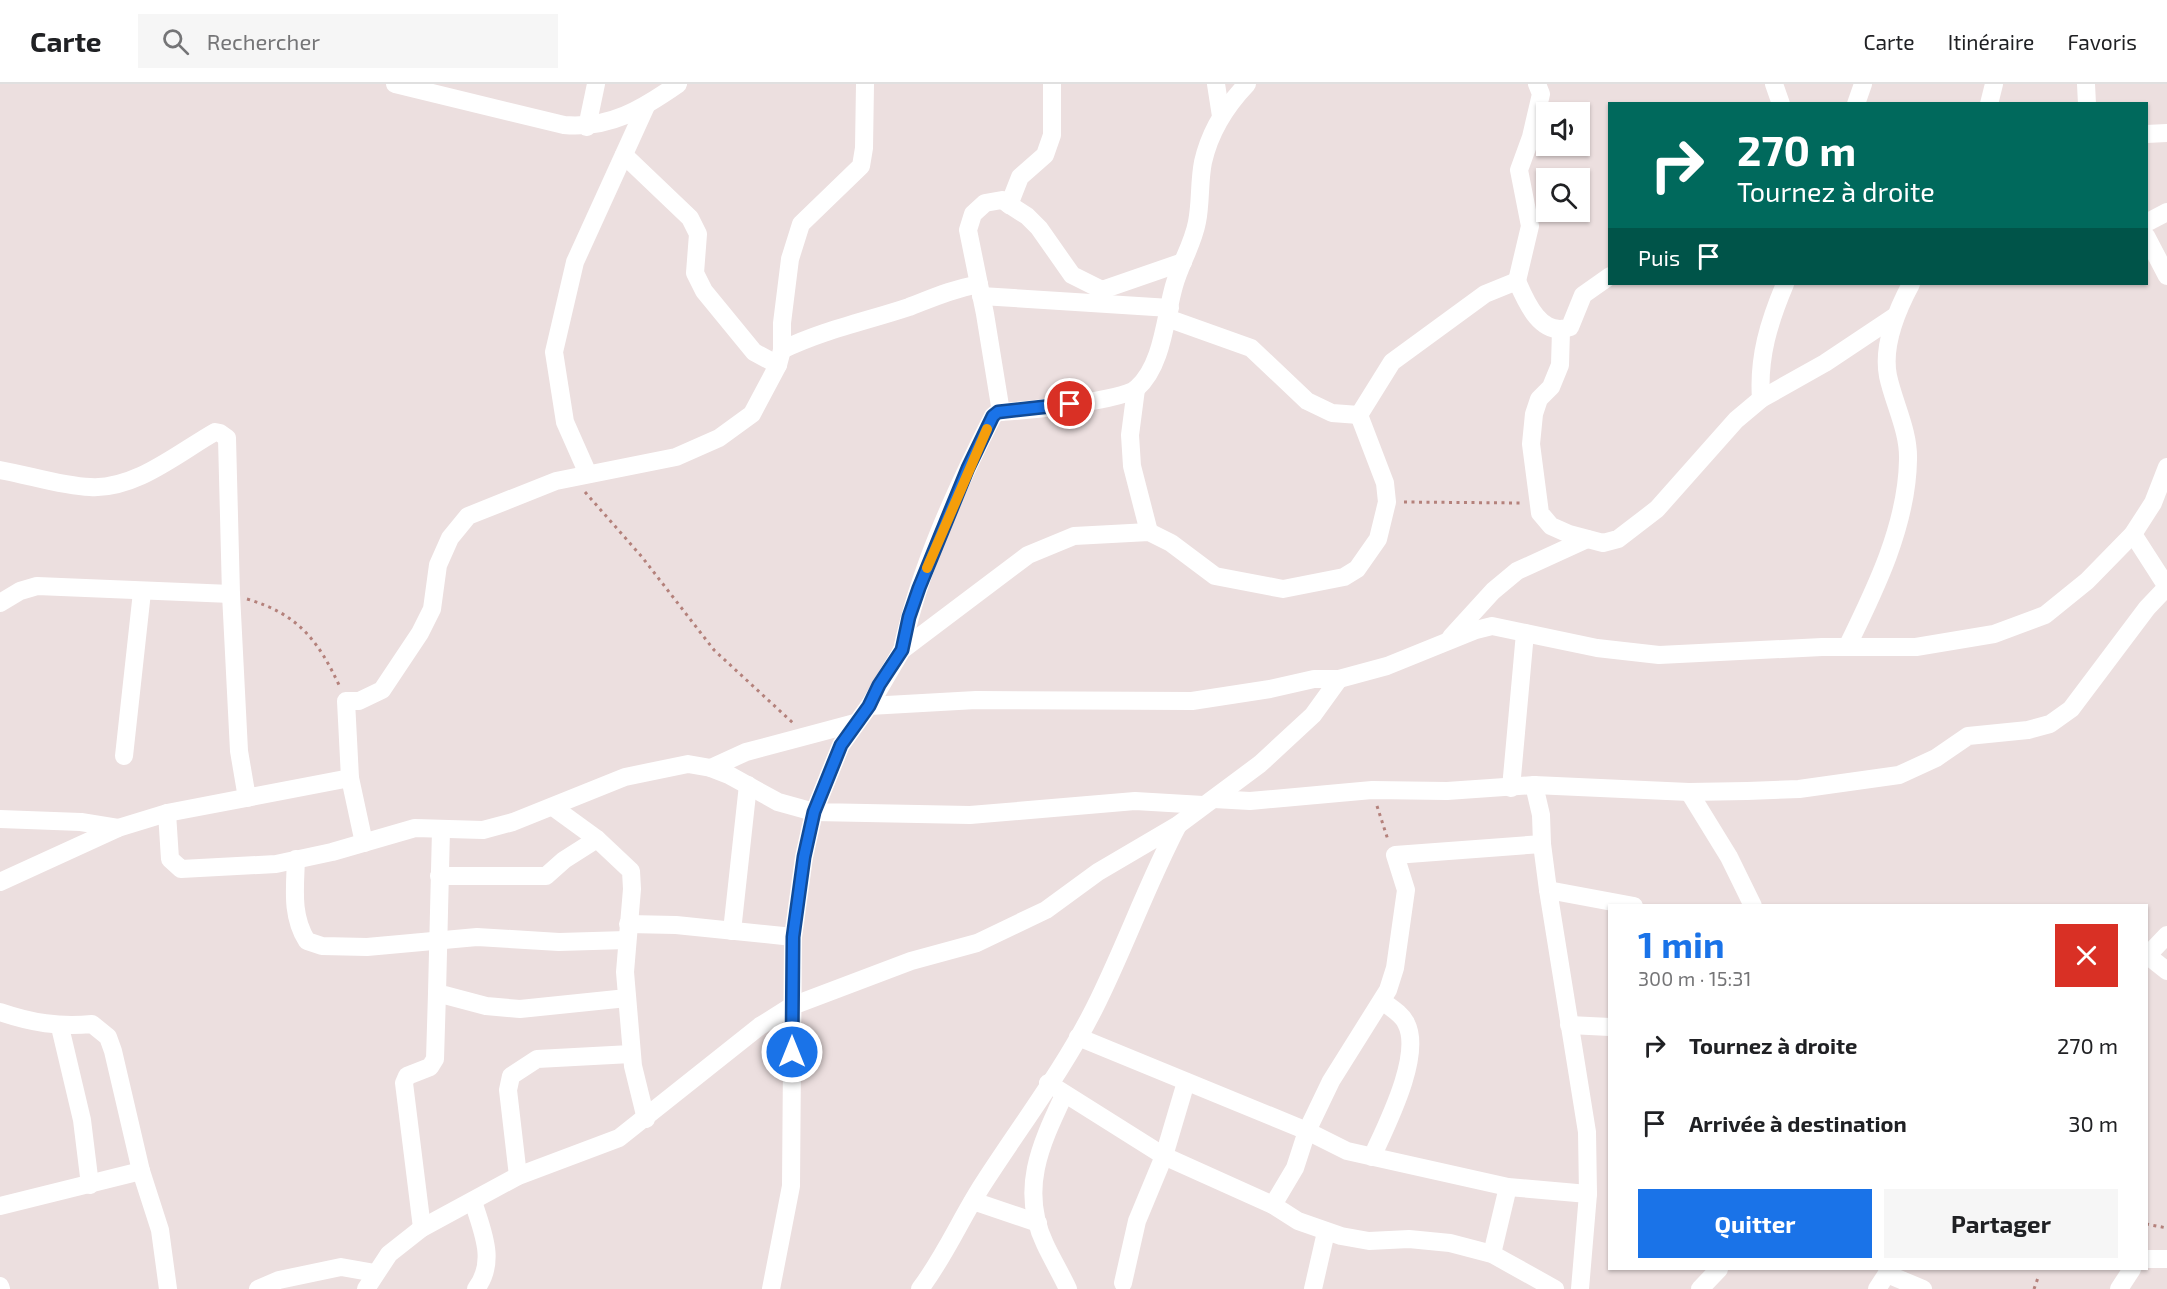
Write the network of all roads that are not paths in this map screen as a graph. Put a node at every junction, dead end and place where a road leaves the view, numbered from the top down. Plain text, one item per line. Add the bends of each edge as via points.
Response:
1 (395, 84) edge
2 (596, 84) edge
3 (678, 84) edge
4 (864, 84) edge
5 (1052, 84) edge
6 (1216, 84) edge
7 (1247, 84) edge
8 (1537, 84) edge
9 (1774, 84) edge
10 (1863, 84) edge
11 (1994, 84) edge
12 (2086, 84) edge
13 (1780, 102) edge
14 (1857, 102) edge
15 (1990, 102) edge
16 (2088, 102) edge
17 (646, 106) junction
18 (1221, 116) junction
19 (587, 127) junction
20 (2167, 133) edge
21 (2148, 134) edge
22 (624, 155) junction
23 (1009, 205) junction
24 (2167, 212) edge
25 (2148, 222) edge
26 (2148, 240) edge
27 (1183, 262) junction
28 (2167, 276) edge
29 (1608, 277) edge
30 (1517, 280) junction
31 (1785, 285) edge
32 (1910, 285) edge
33 (980, 290) junction
34 (1168, 313) junction
35 (1894, 317) junction
36 (1561, 330) junction
37 (780, 357) junction
38 (1136, 389) junction
39 (1761, 399) junction
40 (1001, 412) junction
41 (1359, 415) junction
42 (2167, 467) edge
43 (0, 470) edge
44 (580, 476) junction
45 (1149, 532) junction
46 (2133, 534) junction
47 (1587, 539) junction
48 (2167, 588) edge
49 (142, 592) junction
50 (231, 594) junction
51 (0, 603) edge
52 (1525, 633) junction
53 (1448, 641) junction
54 (1847, 647) junction
55 (902, 650) junction
56 (1339, 679) junction
57 (869, 706) junction
58 (855, 723) junction
59 (124, 756) dead end
60 (711, 768) junction
61 (350, 778) junction
62 (748, 785) junction
63 (1534, 785) junction
64 (1511, 788) junction
65 (1689, 792) junction
66 (247, 798) junction
67 (1209, 802) junction
68 (553, 807) junction
69 (814, 812) junction
70 (167, 813) junction
71 (0, 819) edge
72 (1178, 825) junction
73 (118, 828) junction
74 (441, 830) junction
75 (597, 839) junction
76 (364, 843) junction
77 (1542, 844) junction
78 (296, 859) junction
79 (439, 876) junction
80 (0, 882) edge
81 (1548, 890) junction
82 (1623, 904) edge
83 (1752, 904) edge
84 (732, 931) junction
85 (628, 932) junction
86 (2167, 935) edge
87 (793, 937) junction
88 (436, 941) junction
89 (2148, 956) edge
90 (2148, 958) edge
91 (2167, 971) edge
92 (437, 993) junction
93 (627, 998) junction
94 (1382, 1001) junction
95 (792, 1006) junction
96 (0, 1012) edge
97 (1569, 1025) junction
98 (60, 1027) junction
99 (1608, 1027) edge
100 (1078, 1037) junction
101 (631, 1054) junction
102 (1186, 1082) junction
103 (1048, 1083) junction
104 (1064, 1095) junction
105 (646, 1119) junction
106 (1308, 1131) junction
107 (1164, 1156) junction
108 (1372, 1157) junction
109 (141, 1171) junction
110 (518, 1176) junction
111 (90, 1185) junction
112 (1508, 1187) junction
113 (1588, 1194) junction
114 (1, 1200) edge
115 (473, 1201) junction
116 (973, 1201) junction
117 (1273, 1205) junction
118 (1038, 1223) junction
119 (422, 1228) junction
120 (1326, 1232) junction
121 (1492, 1254) junction
122 (2148, 1259) edge
123 (2167, 1259) edge
124 (1718, 1270) edge
125 (2131, 1270) edge
126 (1884, 1277) edge
127 (370, 1281) edge
128 (1123, 1283) dead end
129 (168, 1289) edge
130 (258, 1289) edge
131 (476, 1289) edge
132 (771, 1289) edge
133 (920, 1289) edge
134 (1068, 1289) edge
135 (1313, 1289) edge
136 (1555, 1289) edge
137 (1580, 1289) edge
138 (1700, 1289) edge
139 (1923, 1289) edge
140 (2119, 1289) edge

1 - 19 street via 564,125
2 - 19 street
3 - 17 street
4 - 37 street via 861,166 801,224 790,259
5 - 23 street via 1052,135 1045,155 1020,177
6 - 18 street
7 - 18 street
8 - 30 street via 1541,94 1519,170 1530,226
9 - 13 street
10 - 14 street
11 - 15 street
12 - 16 street
17 - 19 street
17 - 22 street
18 - 27 street via 1203,163 1197,223
20 - 21 street
22 - 37 street via 690,218 698,234 695,273 704,291 754,352
22 - 44 street via 575,262 554,352 565,422
23 - 27 street via 1040,228 1071,275 1102,290
23 - 33 street via 1002,200 985,203 973,214 968,230
24 - 25 street
26 - 28 street
27 - 34 street
29 - 36 street via 1583,295 1570,327
30 - 36 street via 1537,316 1548,328
30 - 41 street via 1485,294 1392,362
31 - 39 street via 1765,336 1759,374
32 - 35 street
33 - 34 street
33 - 37 street via 948,290 803,339
33 - 40 street
34 - 38 street via 1159,347
34 - 41 street via 1251,348 1307,401 1332,413
35 - 39 street
35 - 54 street via 1888,374 1908,457 1906,490 1877,580
36 - 47 street via 1560,365 1534,414 1531,444 1538,503 1540,513 1551,526
37 - 44 street via 752,414 719,438 676,457
38 - 40 street via 1090,401
38 - 45 street via 1130,435 1132,466
39 - 47 street via 1736,420 1657,509 1618,539 1603,543
40 - 55 street via 991,421 943,527 909,617
41 - 45 street via 1385,483 1387,502 1378,539 1357,569 1344,576 1283,589 1215,576 1171,543
42 - 46 street via 2153,502
43 - 50 street via 91,488 119,485 215,432 220,433 229,446
44 - 61 street via 468,516 450,538 438,566 432,609 414,642 382,690 359,701 346,701
45 - 55 street via 1074,536 1028,555
46 - 48 street
46 - 54 street via 2045,615 1956,642 1916,647
47 - 53 street via 1517,571 1493,591
48 - 65 street via 2147,608 2071,709 2050,724 1968,736 1936,758 1899,775 1798,789
49 - 50 street
49 - 51 street via 37,586
49 - 59 street
50 - 66 street via 238,751
52 - 53 street via 1492,626
52 - 54 street via 1597,648 1659,655
52 - 64 street
53 - 56 street via 1405,660
55 - 57 street
56 - 57 street via 1314,679 1192,701 976,700
56 - 67 street via 1313,715 1260,764
57 - 58 street
58 - 60 street via 746,752
58 - 69 street via 841,745
60 - 62 street
60 - 68 street via 688,765 626,777
61 - 66 street
61 - 76 street
62 - 69 street via 778,802
62 - 84 street
63 - 64 street
63 - 65 street
63 - 77 street
64 - 67 street via 1372,790 1279,800
65 - 83 street
66 - 70 street
67 - 69 street via 1134,801 970,815
67 - 72 street
68 - 74 street via 483,830
68 - 75 street
69 - 87 street
70 - 73 street
70 - 78 street via 170,859 181,869 276,864
71 - 73 street via 81,822
72 - 95 street via 1098,872 1046,910 977,943 911,961
72 - 100 street via 1118,960
73 - 80 street
74 - 76 street via 415,828
74 - 79 street
75 - 79 street via 546,876
75 - 85 street via 631,871
76 - 78 street
77 - 81 street
77 - 94 street via 1395,855 1406,890 1395,968
78 - 88 street via 295,915 307,941 322,946 367,947
79 - 88 street
81 - 82 street
81 - 97 street
84 - 85 street via 676,925
84 - 87 street
85 - 88 street via 559,942 477,938
85 - 93 street
86 - 89 street
87 - 95 street
88 - 92 street
90 - 91 street
92 - 93 street via 486,1006 520,1009
92 - 119 street via 435,1059 430,1067 407,1076 404,1083
93 - 101 street
94 - 106 street via 1351,1046
94 - 108 street via 1405,1019 1410,1051 1403,1081
95 - 105 street via 760,1026
95 - 132 street via 790,1186
96 - 98 street
97 - 99 street
97 - 113 street via 1587,1132
98 - 109 street via 92,1024 108,1036
98 - 111 street via 82,1120
100 - 102 street
100 - 103 street
101 - 105 street
101 - 110 street via 537,1059 511,1076 508,1090
102 - 106 street
102 - 107 street
103 - 104 street
103 - 116 street
104 - 107 street
104 - 118 street via 1033,1170
105 - 110 street via 619,1138
106 - 108 street via 1347,1151
106 - 117 street via 1295,1168
107 - 117 street
107 - 128 street via 1137,1221
108 - 112 street
109 - 111 street
109 - 129 street via 160,1230
110 - 115 street
111 - 114 street
112 - 113 street
112 - 121 street
113 - 137 street
115 - 119 street
115 - 131 street via 488,1248 483,1280
116 - 118 street
116 - 133 street via 938,1266
117 - 120 street
118 - 134 street
119 - 127 street via 389,1254
120 - 121 street via 1369,1240 1450,1243
120 - 135 street
121 - 136 street
122 - 123 street
124 - 138 street
125 - 140 street
126 - 139 street
127 - 130 street via 341,1267 279,1280

